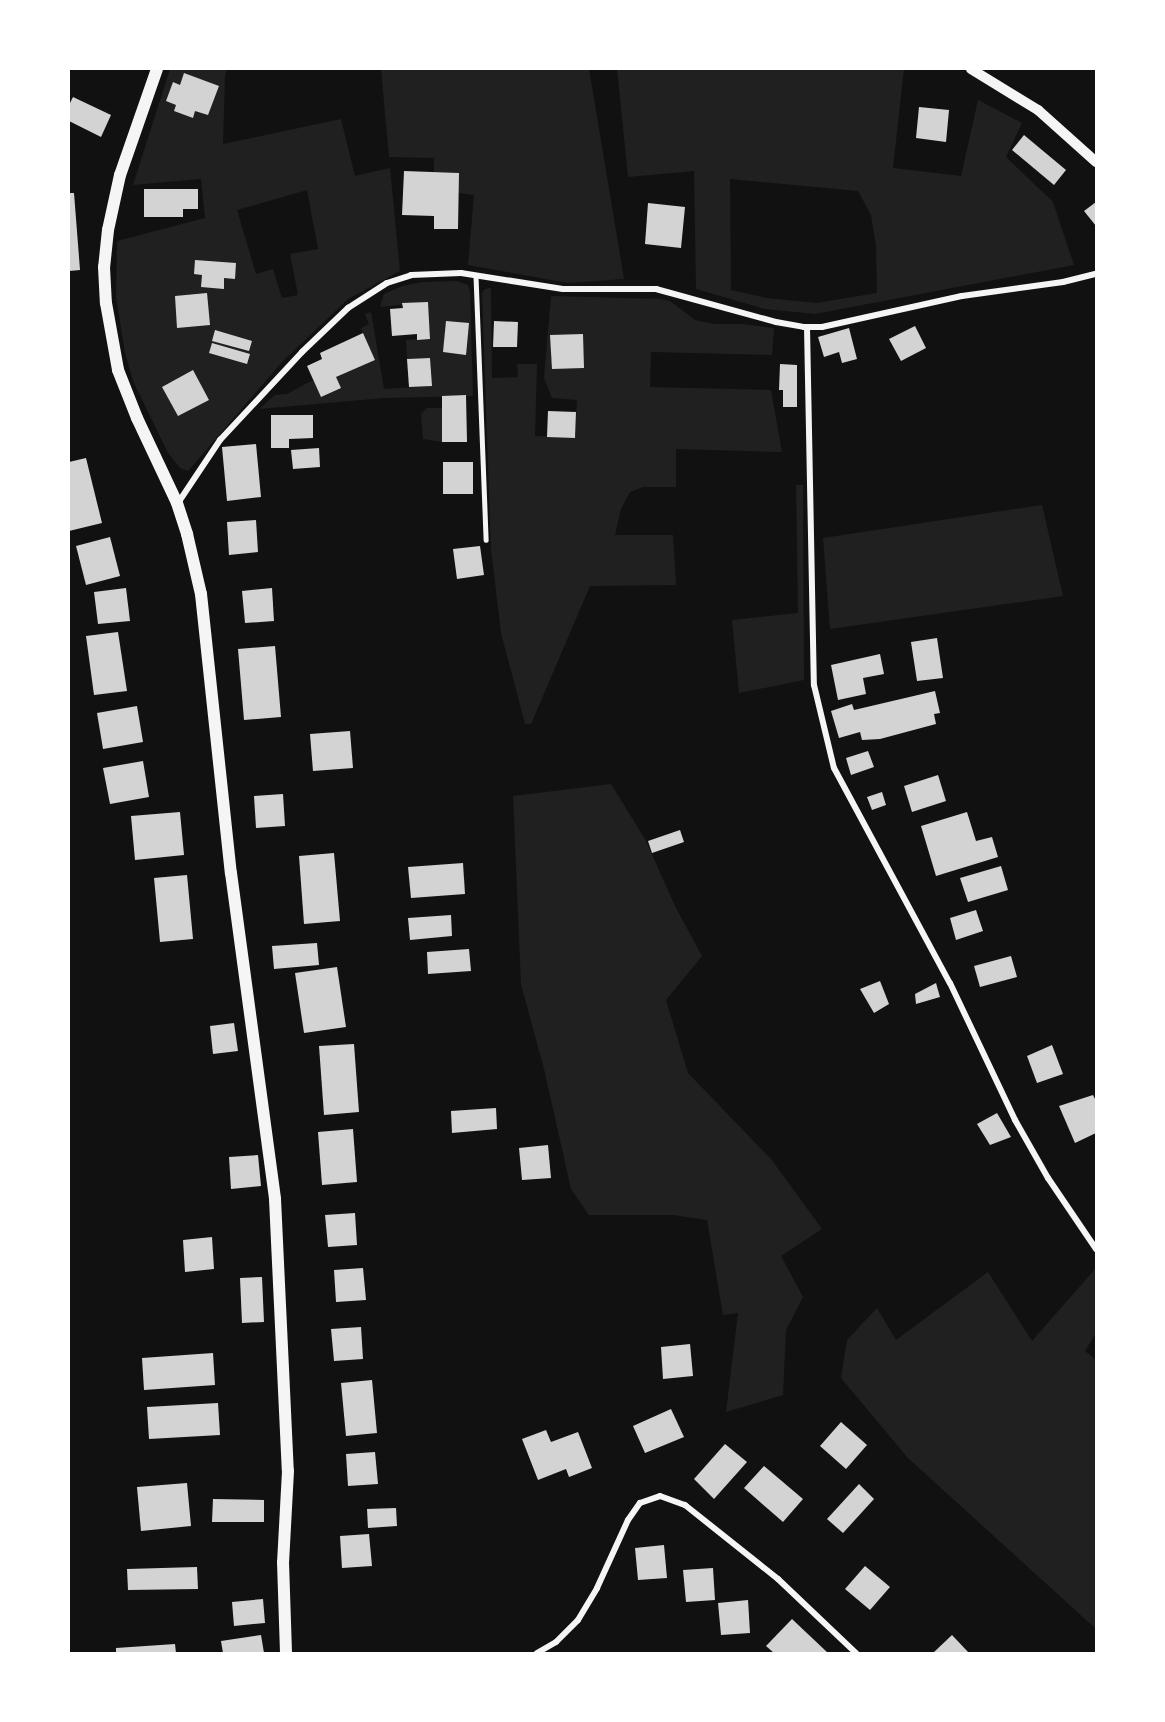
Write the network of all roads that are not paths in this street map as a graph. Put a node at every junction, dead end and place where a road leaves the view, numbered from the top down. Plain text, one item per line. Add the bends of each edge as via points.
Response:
1 (157, 69) edge
2 (970, 69) edge
3 (1096, 162) edge
4 (1096, 274) edge
5 (476, 276) junction
6 (807, 327) junction
7 (177, 503) junction
8 (486, 540) dead end
9 (1096, 1249) edge
10 (286, 1653) edge
11 (537, 1653) edge
12 (856, 1653) edge

1 - 7 main road via 120,175 104,267 118,370
2 - 3 street via 1038,110
4 - 6 street
5 - 6 street via 563,289 656,289
5 - 7 street via 411,275 387,283 348,308 220,440
5 - 8 lane
6 - 9 street via 814,685 834,768 950,983 1015,1120
7 - 10 main road via 201,594 231,873 275,1199 288,1471 283,1562
11 - 12 street via 556,1642 578,1620 628,1520 640,1503 660,1496 685,1505 778,1579

